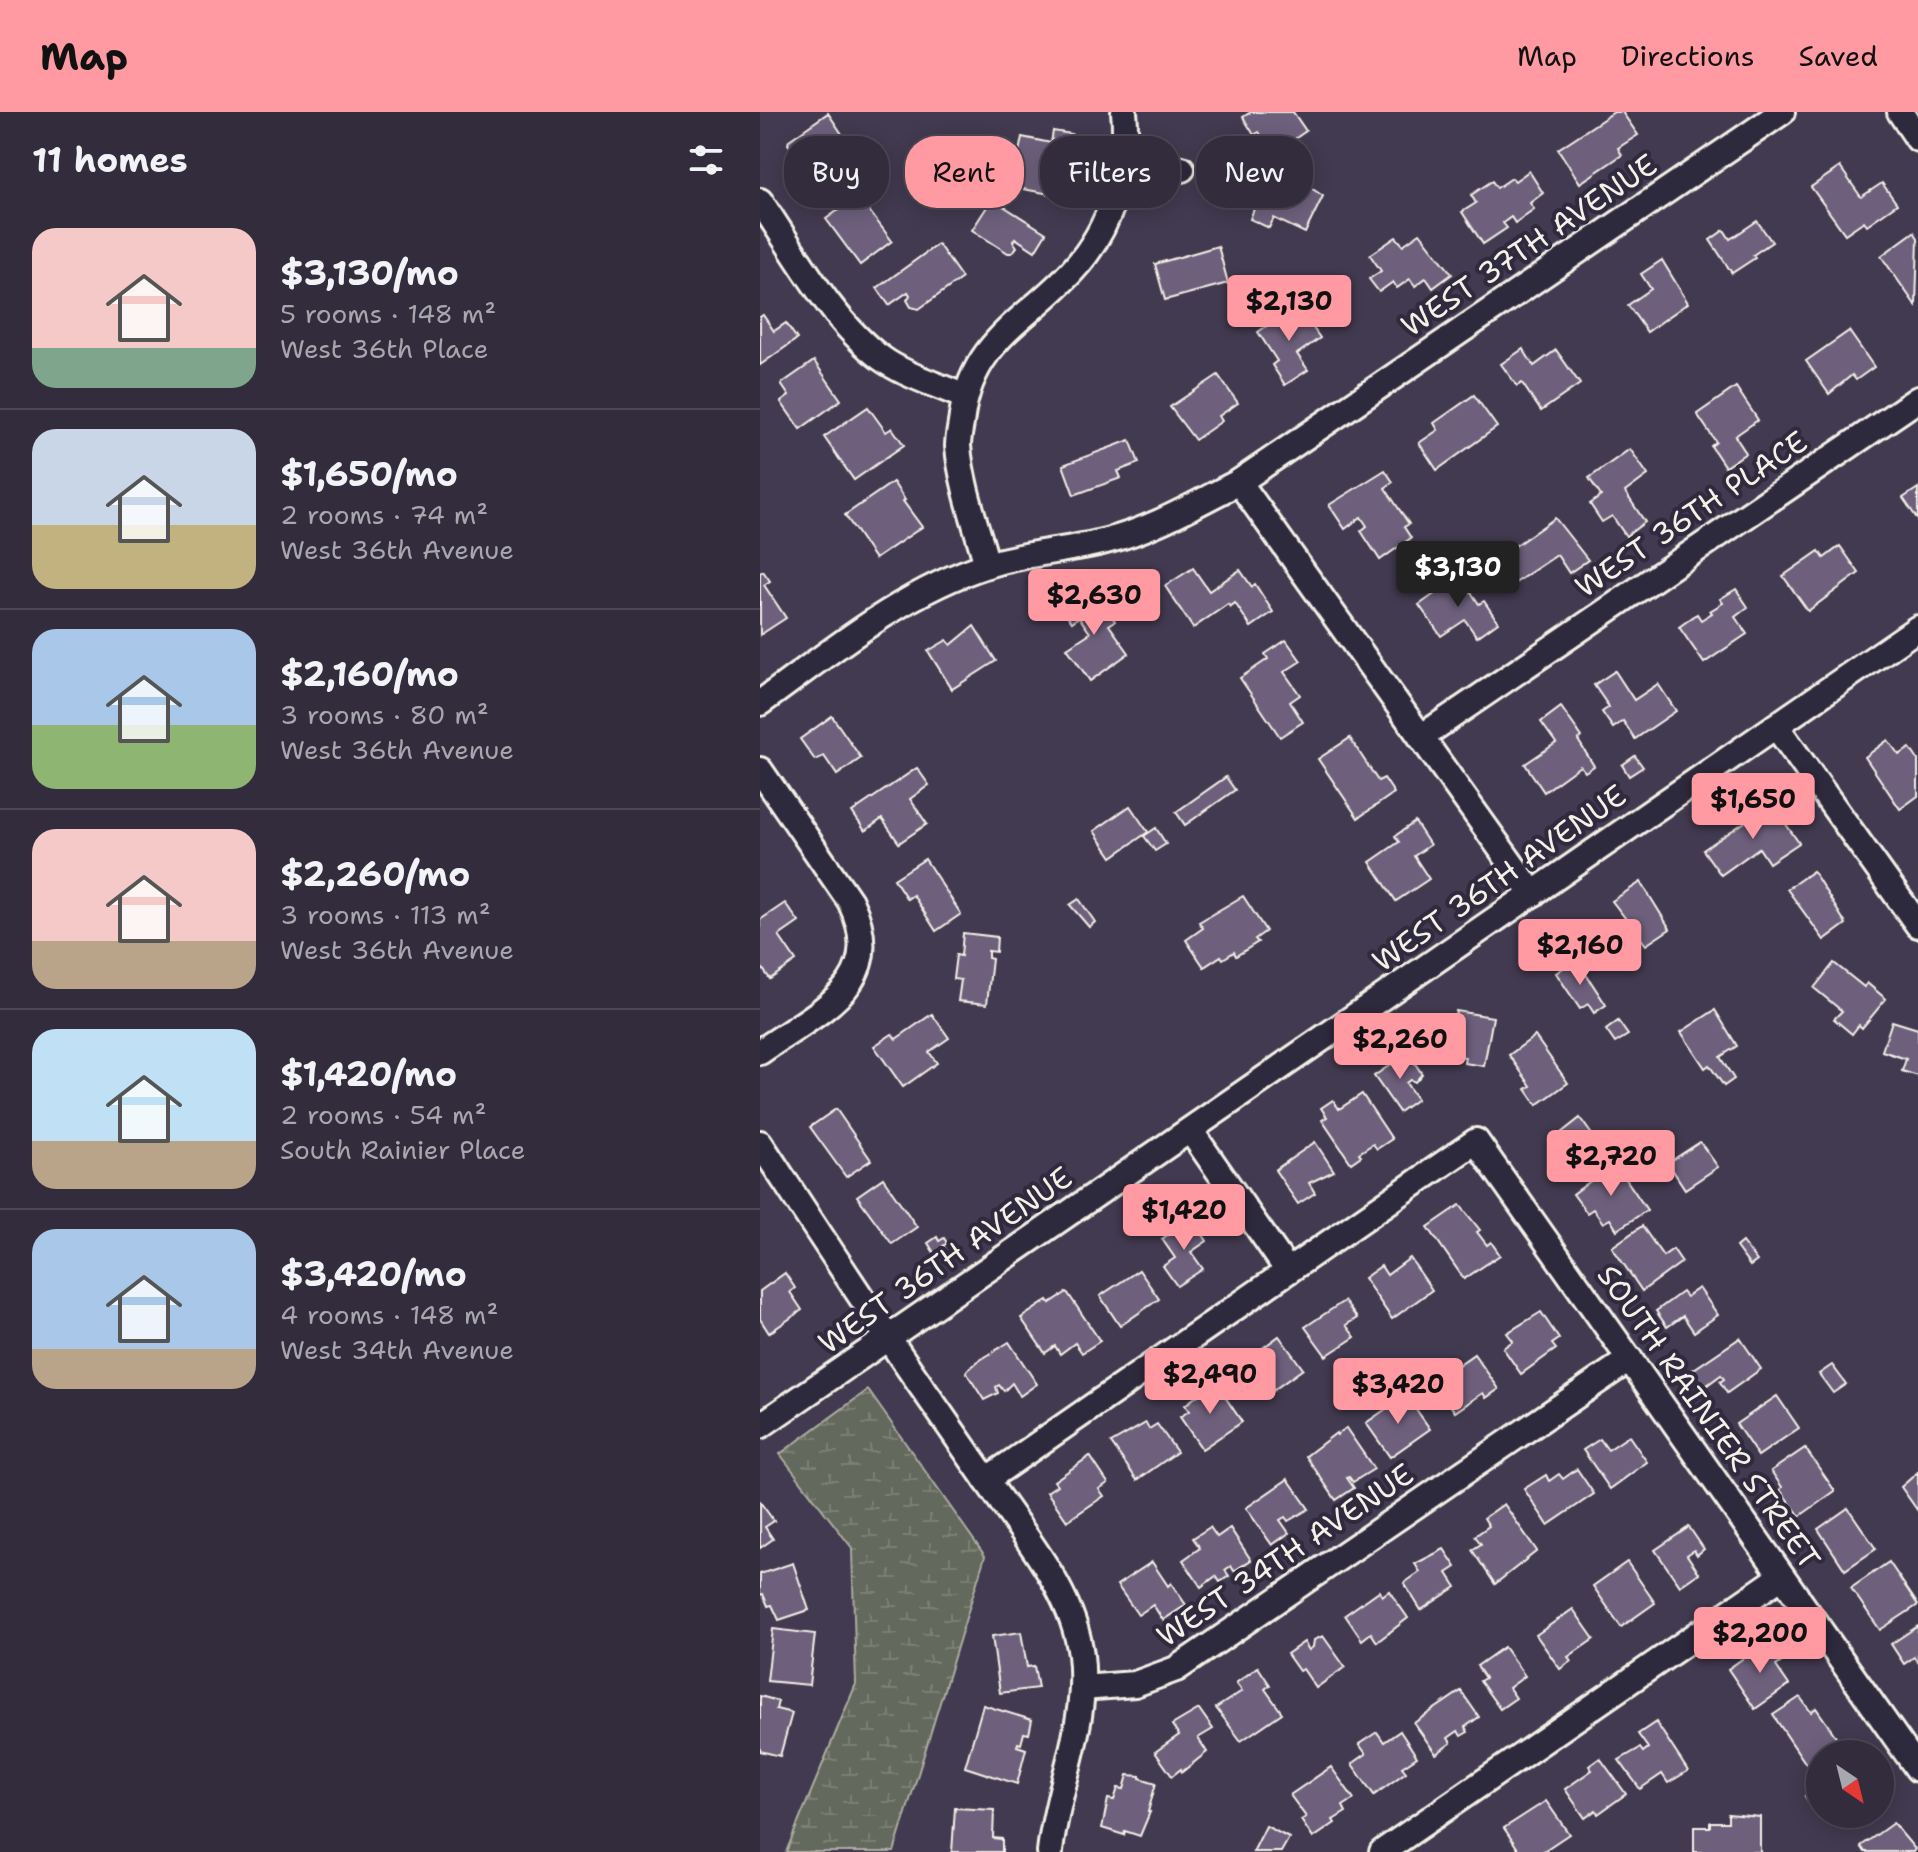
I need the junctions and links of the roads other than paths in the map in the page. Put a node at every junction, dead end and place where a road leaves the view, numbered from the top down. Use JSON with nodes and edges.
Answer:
{"nodes":[{"id":1,"x":1124,"y":112,"type":"edge"},
{"id":2,"x":1782,"y":112,"type":"edge"},
{"id":3,"x":1900,"y":112,"type":"edge"},
{"id":4,"x":1124,"y":136,"type":"edge"},
{"id":5,"x":1918,"y":139,"type":"edge"},
{"id":6,"x":760,"y":201,"type":"edge"},
{"id":7,"x":1108,"y":208,"type":"edge"},
{"id":8,"x":965,"y":397,"type":"junction"},
{"id":9,"x":1918,"y":399,"type":"edge"},
{"id":10,"x":1239,"y":482,"type":"junction"},
{"id":11,"x":987,"y":565,"type":"junction"},
{"id":12,"x":1918,"y":628,"type":"edge"},
{"id":13,"x":760,"y":703,"type":"edge"},
{"id":14,"x":1776,"y":726,"type":"junction"},
{"id":15,"x":1421,"y":737,"type":"junction"},
{"id":16,"x":760,"y":770,"type":"edge"},
{"id":17,"x":1533,"y":894,"type":"junction"},
{"id":18,"x":1918,"y":925,"type":"edge"},
{"id":19,"x":760,"y":1052,"type":"edge"},
{"id":20,"x":1190,"y":1130,"type":"junction"},
{"id":21,"x":760,"y":1143,"type":"edge"},
{"id":22,"x":1288,"y":1271,"type":"junction"},
{"id":23,"x":888,"y":1338,"type":"junction"},
{"id":24,"x":1630,"y":1359,"type":"junction"},
{"id":25,"x":760,"y":1426,"type":"edge"},
{"id":26,"x":986,"y":1480,"type":"junction"},
{"id":27,"x":1782,"y":1576,"type":"junction"},
{"id":28,"x":1082,"y":1688,"type":"junction"},
{"id":29,"x":1918,"y":1769,"type":"edge"},
{"id":30,"x":1050,"y":1852,"type":"edge"},
{"id":31,"x":1382,"y":1852,"type":"edge"}],
"edges":[{"from":1,"to":4,"type":"street"},
{"from":2,"to":10,"type":"street","name":"WEST 37TH AVENUE"},
{"from":3,"to":5,"type":"street"},
{"from":6,"to":8,"type":"street"},
{"from":7,"to":8,"type":"street"},
{"from":8,"to":11,"type":"street"},
{"from":9,"to":15,"type":"street","name":"WEST 36TH PLACE"},
{"from":10,"to":11,"type":"street","name":"WEST 37TH AVENUE"},
{"from":10,"to":15,"type":"street"},
{"from":11,"to":13,"type":"street","name":"WEST 37TH AVENUE"},
{"from":12,"to":14,"type":"street","name":"WEST 36TH AVENUE"},
{"from":14,"to":17,"type":"street","name":"WEST 36TH AVENUE"},
{"from":14,"to":18,"type":"street"},
{"from":15,"to":17,"type":"street"},
{"from":16,"to":19,"type":"street"},
{"from":17,"to":20,"type":"street","name":"WEST 36TH AVENUE"},
{"from":20,"to":22,"type":"street"},
{"from":20,"to":23,"type":"street","name":"WEST 36TH AVENUE"},
{"from":21,"to":23,"type":"street"},
{"from":22,"to":24,"type":"street","name":"SOUTH RAINIER STREET"},
{"from":22,"to":26,"type":"street"},
{"from":23,"to":25,"type":"street","name":"WEST 36TH AVENUE"},
{"from":23,"to":26,"type":"street"},
{"from":24,"to":27,"type":"street","name":"SOUTH RAINIER STREET"},
{"from":24,"to":28,"type":"street","name":"WEST 34TH AVENUE"},
{"from":26,"to":28,"type":"street"},
{"from":27,"to":29,"type":"street","name":"SOUTH RAINIER STREET"},
{"from":27,"to":31,"type":"street"},
{"from":28,"to":30,"type":"street"}]}
